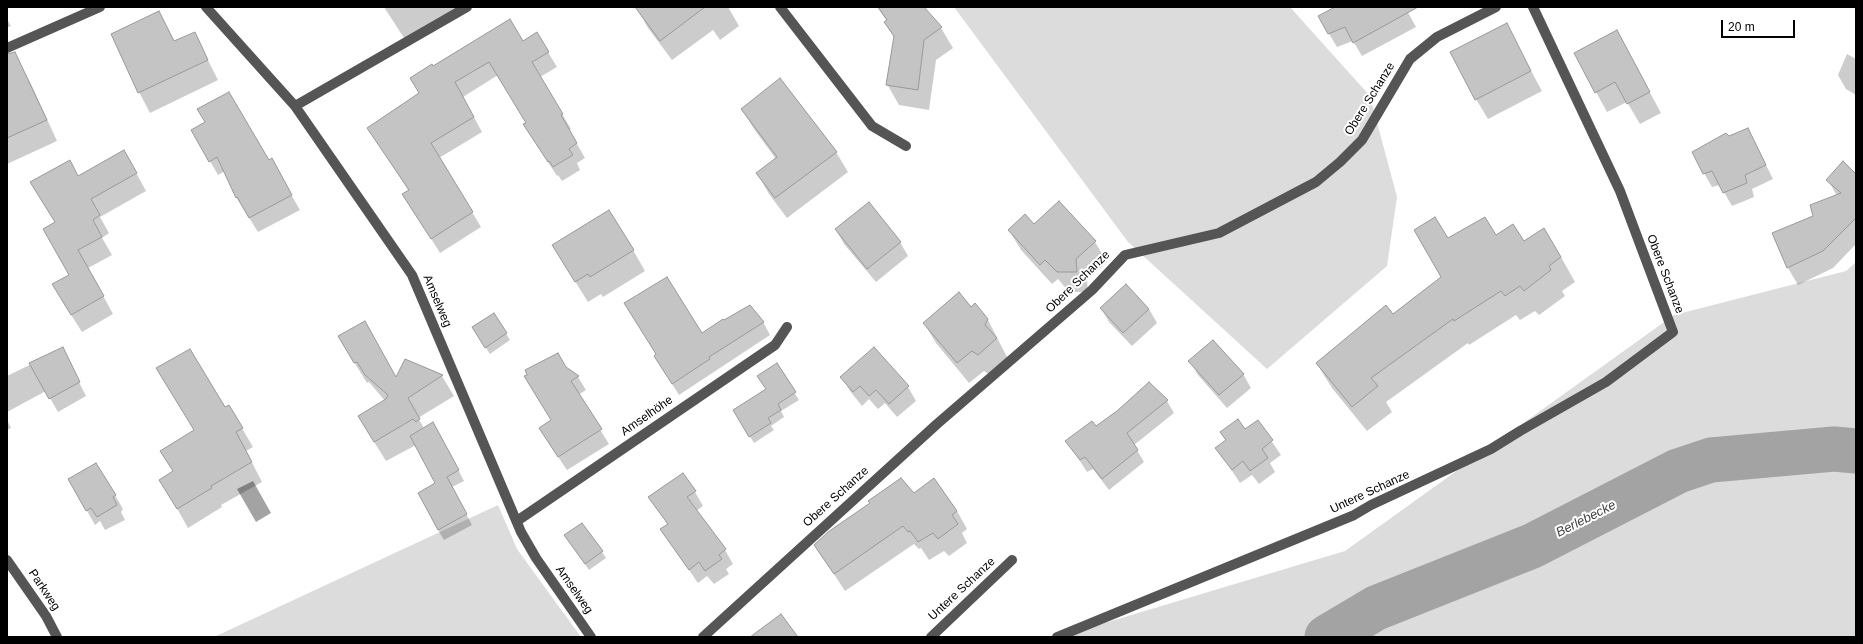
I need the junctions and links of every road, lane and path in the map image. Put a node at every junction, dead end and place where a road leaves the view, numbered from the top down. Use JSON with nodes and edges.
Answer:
{"nodes":[{"id":1,"x":100,"y":7,"type":"edge"},
{"id":2,"x":206,"y":7,"type":"edge"},
{"id":3,"x":467,"y":7,"type":"edge"},
{"id":4,"x":780,"y":7,"type":"edge"},
{"id":5,"x":1496,"y":7,"type":"edge"},
{"id":6,"x":1533,"y":7,"type":"edge"},
{"id":7,"x":7,"y":48,"type":"edge"},
{"id":8,"x":295,"y":106,"type":"junction"},
{"id":9,"x":906,"y":146,"type":"dead end"},
{"id":10,"x":786,"y":327,"type":"dead end"},
{"id":11,"x":1673,"y":332,"type":"joint"},
{"id":12,"x":517,"y":521,"type":"junction"},
{"id":13,"x":7,"y":560,"type":"edge"},
{"id":14,"x":1012,"y":560,"type":"dead end"},
{"id":15,"x":57,"y":637,"type":"edge"},
{"id":16,"x":591,"y":637,"type":"edge"},
{"id":17,"x":703,"y":637,"type":"edge"},
{"id":18,"x":931,"y":637,"type":"edge"},
{"id":19,"x":1057,"y":637,"type":"edge"}],
"edges":[{"from":1,"to":7,"type":"street"},
{"from":2,"to":8,"type":"street","name":"Amselweg"},
{"from":3,"to":8,"type":"street"},
{"from":4,"to":9,"type":"street"},
{"from":5,"to":17,"type":"street","name":"Obere Schanze"},
{"from":6,"to":11,"type":"street","name":"Obere Schanze"},
{"from":8,"to":12,"type":"street","name":"Amselweg"},
{"from":10,"to":12,"type":"street","name":"Amselhöhe"},
{"from":11,"to":19,"type":"street","name":"Untere Schanze"},
{"from":12,"to":16,"type":"street","name":"Amselweg"},
{"from":13,"to":15,"type":"street","name":"Parkweg"},
{"from":14,"to":18,"type":"street","name":"Untere Schanze"}]}
